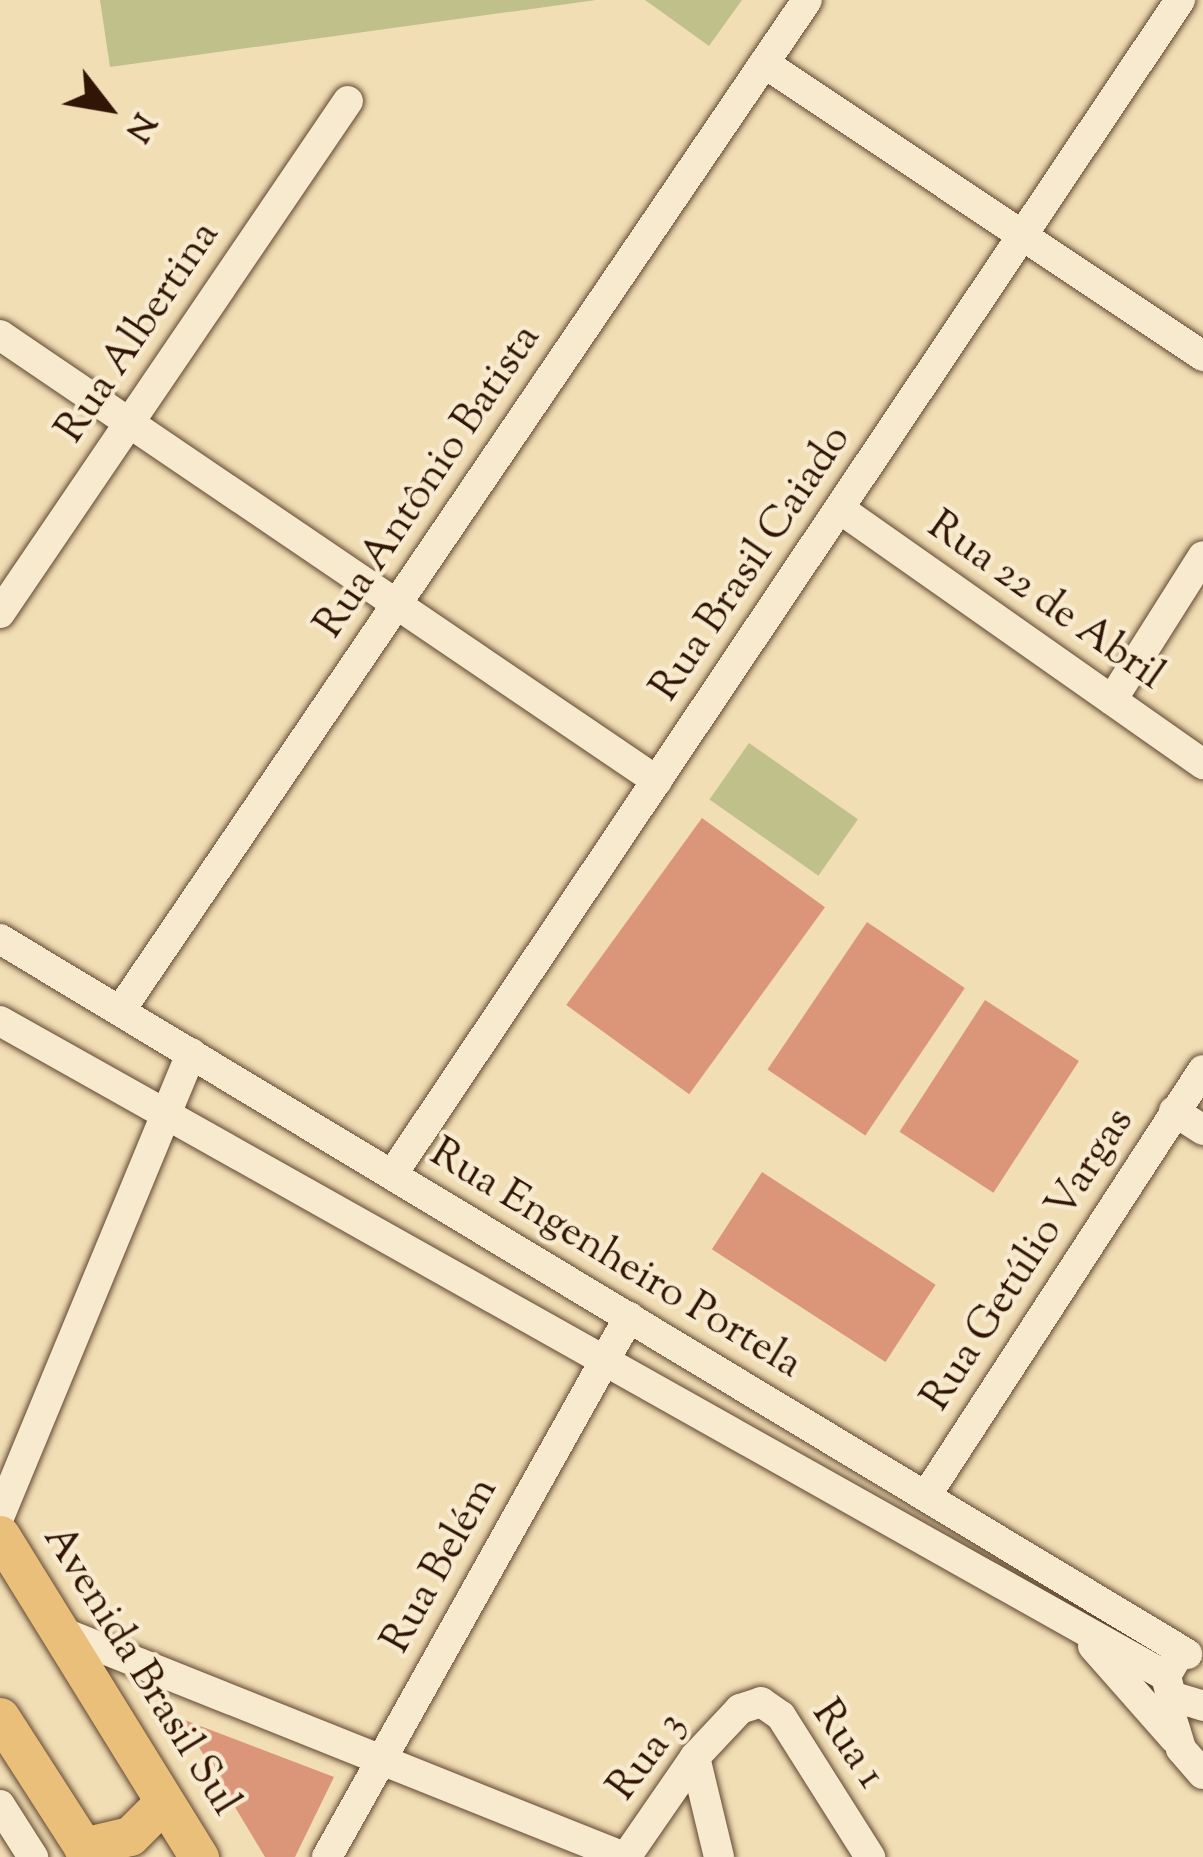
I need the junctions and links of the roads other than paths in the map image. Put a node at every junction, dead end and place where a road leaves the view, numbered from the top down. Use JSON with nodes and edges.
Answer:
{"nodes":[{"id":1,"x":807,"y":0,"type":"edge"},
{"id":2,"x":1180,"y":0,"type":"edge"},
{"id":3,"x":764,"y":63,"type":"junction"},
{"id":4,"x":348,"y":100,"type":"dead end"},
{"id":5,"x":1023,"y":236,"type":"junction"},
{"id":6,"x":0,"y":335,"type":"edge"},
{"id":7,"x":1203,"y":356,"type":"edge"},
{"id":8,"x":130,"y":421,"type":"junction"},
{"id":9,"x":840,"y":509,"type":"junction"},
{"id":10,"x":1203,"y":556,"type":"edge"},
{"id":11,"x":397,"y":602,"type":"junction"},
{"id":12,"x":0,"y":613,"type":"edge"},
{"id":13,"x":1112,"y":700,"type":"junction"},
{"id":14,"x":1203,"y":764,"type":"edge"},
{"id":15,"x":657,"y":781,"type":"junction"},
{"id":16,"x":0,"y":939,"type":"edge"},
{"id":17,"x":120,"y":1011,"type":"junction"},
{"id":18,"x":0,"y":1021,"type":"edge"},
{"id":19,"x":191,"y":1053,"type":"junction"},
{"id":20,"x":1203,"y":1070,"type":"edge"},
{"id":21,"x":1174,"y":1112,"type":"junction"},
{"id":22,"x":166,"y":1114,"type":"junction"},
{"id":23,"x":1203,"y":1130,"type":"edge"},
{"id":24,"x":392,"y":1175,"type":"junction"},
{"id":25,"x":628,"y":1317,"type":"junction"},
{"id":26,"x":604,"y":1360,"type":"junction"},
{"id":27,"x":926,"y":1496,"type":"junction"},
{"id":28,"x":0,"y":1515,"type":"edge"},
{"id":29,"x":0,"y":1535,"type":"edge"},
{"id":30,"x":59,"y":1630,"type":"junction"},
{"id":31,"x":1081,"y":1633,"type":"junction"},
{"id":32,"x":1188,"y":1679,"type":"edge"},
{"id":33,"x":740,"y":1709,"type":"joint"},
{"id":34,"x":0,"y":1717,"type":"edge"},
{"id":35,"x":1174,"y":1738,"type":"junction"},
{"id":36,"x":695,"y":1757,"type":"junction"},
{"id":37,"x":382,"y":1759,"type":"junction"},
{"id":38,"x":1203,"y":1774,"type":"edge"},
{"id":39,"x":164,"y":1802,"type":"junction"},
{"id":40,"x":0,"y":1805,"type":"edge"},
{"id":41,"x":194,"y":1849,"type":"edge"},
{"id":42,"x":86,"y":1852,"type":"edge"},
{"id":43,"x":33,"y":1857,"type":"edge"},
{"id":44,"x":139,"y":1857,"type":"edge"},
{"id":45,"x":327,"y":1857,"type":"edge"},
{"id":46,"x":625,"y":1857,"type":"edge"},
{"id":47,"x":719,"y":1857,"type":"edge"},
{"id":48,"x":870,"y":1857,"type":"edge"}],
"edges":[{"from":1,"to":3,"type":"street","name":"Rua Antônio Batista"},
{"from":2,"to":5,"type":"street","name":"Rua Brasil Caiado"},
{"from":3,"to":5,"type":"street"},
{"from":3,"to":11,"type":"street","name":"Rua Antônio Batista"},
{"from":4,"to":8,"type":"street","name":"Rua Albertina"},
{"from":5,"to":7,"type":"street"},
{"from":5,"to":9,"type":"street","name":"Rua Brasil Caiado"},
{"from":6,"to":8,"type":"street"},
{"from":8,"to":11,"type":"street"},
{"from":8,"to":12,"type":"street","name":"Rua Albertina"},
{"from":9,"to":13,"type":"street","name":"Rua 22 de Abril"},
{"from":9,"to":15,"type":"street","name":"Rua Brasil Caiado"},
{"from":10,"to":13,"type":"street"},
{"from":11,"to":15,"type":"street"},
{"from":11,"to":17,"type":"street","name":"Rua Antônio Batista"},
{"from":13,"to":14,"type":"street","name":"Rua 22 de Abril"},
{"from":15,"to":24,"type":"street","name":"Rua Brasil Caiado"},
{"from":16,"to":17,"type":"street","name":"Rua Engenheiro Portela"},
{"from":17,"to":19,"type":"street","name":"Rua Engenheiro Portela"},
{"from":18,"to":22,"type":"street"},
{"from":19,"to":22,"type":"street"},
{"from":19,"to":24,"type":"street","name":"Rua Engenheiro Portela"},
{"from":20,"to":21,"type":"street","name":"Rua Getúlio Vargas"},
{"from":21,"to":23,"type":"street"},
{"from":21,"to":27,"type":"street","name":"Rua Getúlio Vargas"},
{"from":22,"to":26,"type":"street"},
{"from":22,"to":28,"type":"street"},
{"from":24,"to":25,"type":"street","name":"Rua Engenheiro Portela"},
{"from":25,"to":26,"type":"street","name":"Rua Belém"},
{"from":25,"to":27,"type":"street","name":"Rua Engenheiro Portela"},
{"from":26,"to":31,"type":"street"},
{"from":26,"to":37,"type":"street","name":"Rua Belém"},
{"from":27,"to":32,"type":"street","name":"Rua Engenheiro Portela"},
{"from":29,"to":30,"type":"main road","name":"Avenida Brasil Sul"},
{"from":30,"to":37,"type":"street"},
{"from":30,"to":39,"type":"main road","name":"Avenida Brasil Sul"},
{"from":31,"to":32,"type":"street"},
{"from":31,"to":35,"type":"street"},
{"from":32,"to":35,"type":"street"},
{"from":33,"to":36,"type":"street","name":"Rua 3"},
{"from":33,"to":48,"type":"street","name":"Rua 1"},
{"from":34,"to":42,"type":"main road"},
{"from":35,"to":38,"type":"street"},
{"from":36,"to":46,"type":"street","name":"Rua 3"},
{"from":36,"to":47,"type":"street"},
{"from":37,"to":45,"type":"street","name":"Rua Belém"},
{"from":37,"to":46,"type":"street"},
{"from":39,"to":41,"type":"main road","name":"Avenida Brasil Sul"},
{"from":39,"to":42,"type":"main road"},
{"from":40,"to":43,"type":"street"},
{"from":41,"to":44,"type":"main road"}]}
